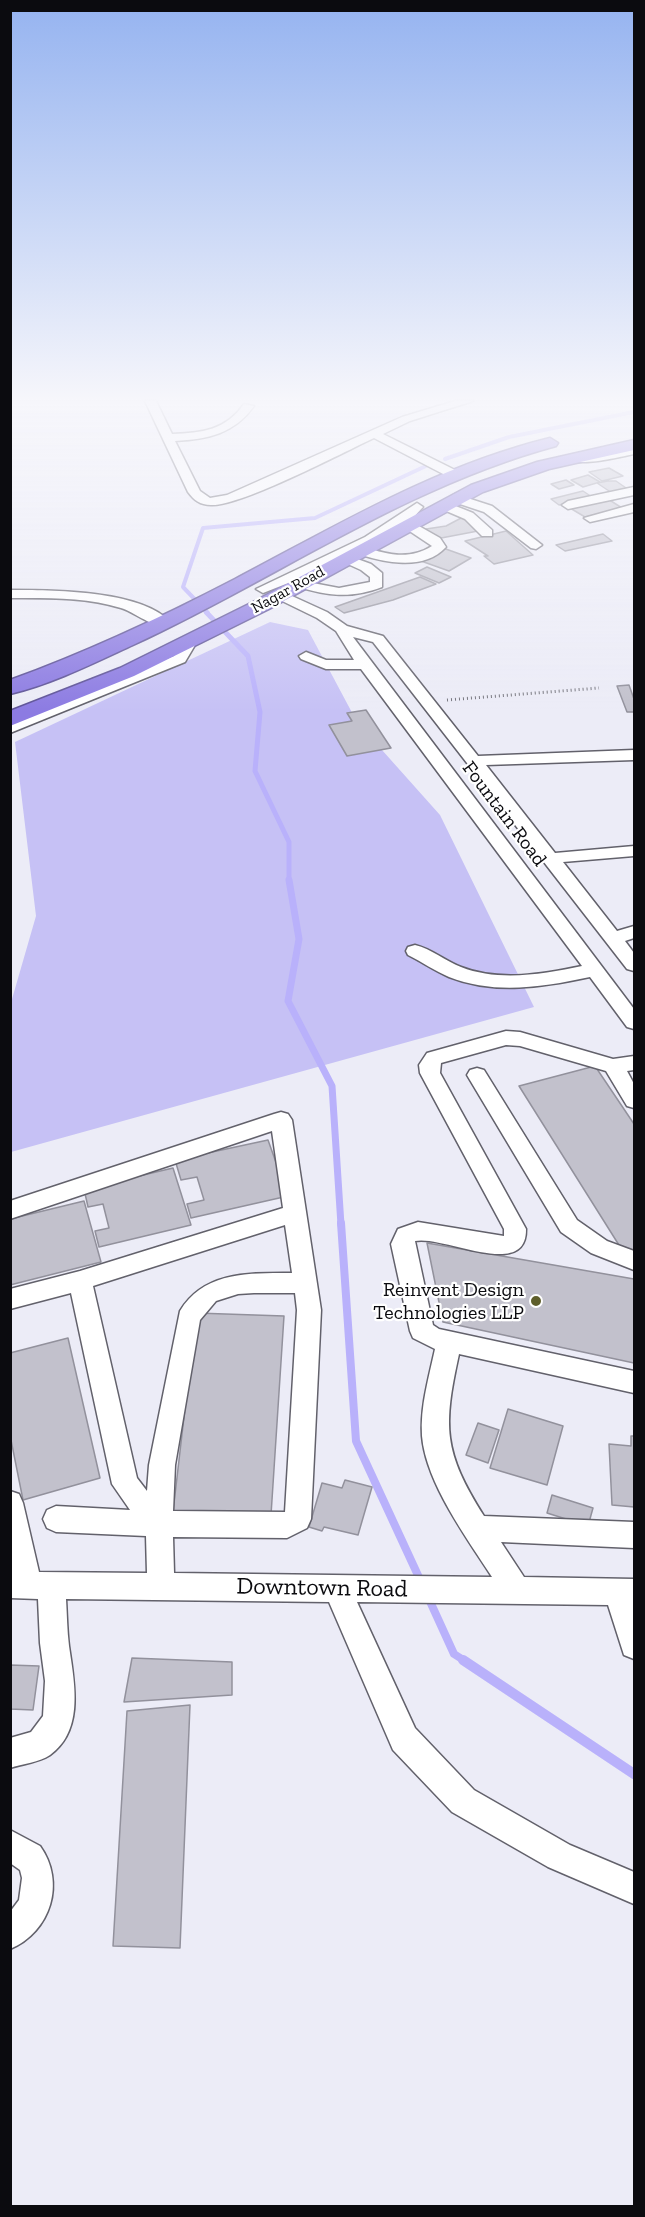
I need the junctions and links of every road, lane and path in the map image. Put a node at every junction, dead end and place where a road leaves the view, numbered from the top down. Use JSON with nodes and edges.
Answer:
{"nodes":[{"id":1,"x":391,"y":504,"type":"edge"},
{"id":2,"x":422,"y":504,"type":"edge"},
{"id":3,"x":443,"y":504,"type":"edge"},
{"id":4,"x":452,"y":504,"type":"edge"},
{"id":5,"x":462,"y":504,"type":"edge"},
{"id":6,"x":633,"y":510,"type":"edge"},
{"id":7,"x":590,"y":518,"type":"dead end"},
{"id":8,"x":407,"y":524,"type":"junction"},
{"id":9,"x":487,"y":533,"type":"dead end"},
{"id":10,"x":536,"y":545,"type":"dead end"},
{"id":11,"x":353,"y":555,"type":"junction"},
{"id":12,"x":275,"y":566,"type":"junction"},
{"id":13,"x":301,"y":583,"type":"junction"},
{"id":14,"x":272,"y":592,"type":"junction"},
{"id":15,"x":10,"y":594,"type":"edge"},
{"id":16,"x":211,"y":616,"type":"junction"},
{"id":17,"x":163,"y":622,"type":"junction"},
{"id":18,"x":342,"y":629,"type":"junction"},
{"id":19,"x":191,"y":640,"type":"junction"},
{"id":20,"x":306,"y":656,"type":"dead end"},
{"id":21,"x":364,"y":664,"type":"junction"},
{"id":22,"x":10,"y":688,"type":"edge"},
{"id":23,"x":599,"y":688,"type":"dead end"},
{"id":24,"x":428,"y":701,"type":"junction"},
{"id":25,"x":10,"y":705,"type":"edge"},
{"id":26,"x":10,"y":719,"type":"edge"},
{"id":27,"x":10,"y":728,"type":"edge"},
{"id":28,"x":634,"y":755,"type":"edge"},
{"id":29,"x":475,"y":761,"type":"junction"},
{"id":30,"x":634,"y":851,"type":"edge"},
{"id":31,"x":558,"y":865,"type":"junction"},
{"id":32,"x":526,"y":879,"type":"junction"},
{"id":33,"x":634,"y":932,"type":"edge"},
{"id":34,"x":614,"y":938,"type":"junction"},
{"id":35,"x":415,"y":951,"type":"dead end"},
{"id":36,"x":634,"y":965,"type":"edge"},
{"id":37,"x":595,"y":970,"type":"junction"},
{"id":38,"x":634,"y":1022,"type":"edge"},
{"id":39,"x":624,"y":1064,"type":"edge"},
{"id":40,"x":477,"y":1075,"type":"dead end"},
{"id":41,"x":634,"y":1101,"type":"edge"},
{"id":42,"x":10,"y":1210,"type":"edge"},
{"id":43,"x":294,"y":1213,"type":"junction"},
{"id":44,"x":634,"y":1261,"type":"edge"},
{"id":45,"x":80,"y":1281,"type":"junction"},
{"id":46,"x":304,"y":1282,"type":"junction"},
{"id":47,"x":10,"y":1299,"type":"edge"},
{"id":48,"x":449,"y":1342,"type":"junction"},
{"id":49,"x":634,"y":1382,"type":"edge"},
{"id":50,"x":10,"y":1503,"type":"edge"},
{"id":51,"x":56,"y":1519,"type":"dead end"},
{"id":52,"x":159,"y":1524,"type":"junction"},
{"id":53,"x":478,"y":1528,"type":"junction"},
{"id":54,"x":634,"y":1535,"type":"edge"},
{"id":55,"x":30,"y":1586,"type":"edge"},
{"id":56,"x":161,"y":1586,"type":"junction"},
{"id":57,"x":337,"y":1589,"type":"junction"},
{"id":58,"x":517,"y":1591,"type":"junction"},
{"id":59,"x":626,"y":1592,"type":"edge"},
{"id":60,"x":634,"y":1644,"type":"edge"},
{"id":61,"x":10,"y":1753,"type":"edge"},
{"id":62,"x":10,"y":1846,"type":"edge"},
{"id":63,"x":634,"y":1888,"type":"edge"},
{"id":64,"x":10,"y":1934,"type":"edge"}],
"edges":[{"from":1,"to":12,"type":"highway","name":"Nagar Road"},
{"from":2,"to":14,"type":"highway"},
{"from":3,"to":8,"type":"highway","name":"Nagar Road"},
{"from":4,"to":9,"type":"street"},
{"from":5,"to":10,"type":"street"},
{"from":6,"to":7,"type":"street"},
{"from":8,"to":11,"type":"highway","name":"Nagar Road"},
{"from":8,"to":11,"type":"street"},
{"from":11,"to":13,"type":"highway","name":"Nagar Road"},
{"from":11,"to":13,"type":"street"},
{"from":12,"to":14,"type":"highway"},
{"from":12,"to":16,"type":"highway","name":"Nagar Road"},
{"from":13,"to":14,"type":"highway","name":"Nagar Road"},
{"from":14,"to":16,"type":"highway","name":"Nagar Road"},
{"from":14,"to":18,"type":"street","name":"Fountain Road"},
{"from":15,"to":17,"type":"street"},
{"from":16,"to":17,"type":"highway","name":"Nagar Road"},
{"from":16,"to":19,"type":"highway","name":"Nagar Road"},
{"from":16,"to":25,"type":"highway"},
{"from":17,"to":22,"type":"highway","name":"Nagar Road"},
{"from":18,"to":21,"type":"street","name":"Fountain Road"},
{"from":18,"to":24,"type":"street","name":"Fountain Road"},
{"from":19,"to":26,"type":"highway","name":"Nagar Road"},
{"from":19,"to":27,"type":"street"},
{"from":20,"to":21,"type":"street"},
{"from":21,"to":32,"type":"street","name":"Fountain Road"},
{"from":23,"to":24,"type":"path"},
{"from":24,"to":29,"type":"street","name":"Fountain Road"},
{"from":28,"to":29,"type":"street"},
{"from":29,"to":31,"type":"street","name":"Fountain Road"},
{"from":30,"to":31,"type":"street"},
{"from":31,"to":32,"type":"street"},
{"from":31,"to":34,"type":"street","name":"Fountain Road"},
{"from":32,"to":37,"type":"street","name":"Fountain Road"},
{"from":33,"to":34,"type":"street"},
{"from":34,"to":36,"type":"street","name":"Fountain Road"},
{"from":35,"to":37,"type":"street"},
{"from":37,"to":38,"type":"street","name":"Fountain Road"},
{"from":39,"to":41,"type":"street"},
{"from":39,"to":48,"type":"street"},
{"from":40,"to":44,"type":"street"},
{"from":42,"to":43,"type":"street"},
{"from":43,"to":45,"type":"street"},
{"from":43,"to":46,"type":"street"},
{"from":45,"to":47,"type":"street"},
{"from":45,"to":52,"type":"street"},
{"from":46,"to":52,"type":"street"},
{"from":46,"to":52,"type":"street"},
{"from":48,"to":49,"type":"street"},
{"from":48,"to":53,"type":"street"},
{"from":50,"to":55,"type":"street"},
{"from":51,"to":52,"type":"street"},
{"from":52,"to":56,"type":"street"},
{"from":53,"to":54,"type":"street"},
{"from":53,"to":58,"type":"street"},
{"from":55,"to":56,"type":"street","name":"Downtown Road"},
{"from":55,"to":61,"type":"street"},
{"from":56,"to":57,"type":"street","name":"Downtown Road"},
{"from":57,"to":58,"type":"street","name":"Downtown Road"},
{"from":57,"to":63,"type":"street"},
{"from":58,"to":59,"type":"street","name":"Downtown Road"},
{"from":59,"to":60,"type":"street"},
{"from":62,"to":64,"type":"street"}]}
